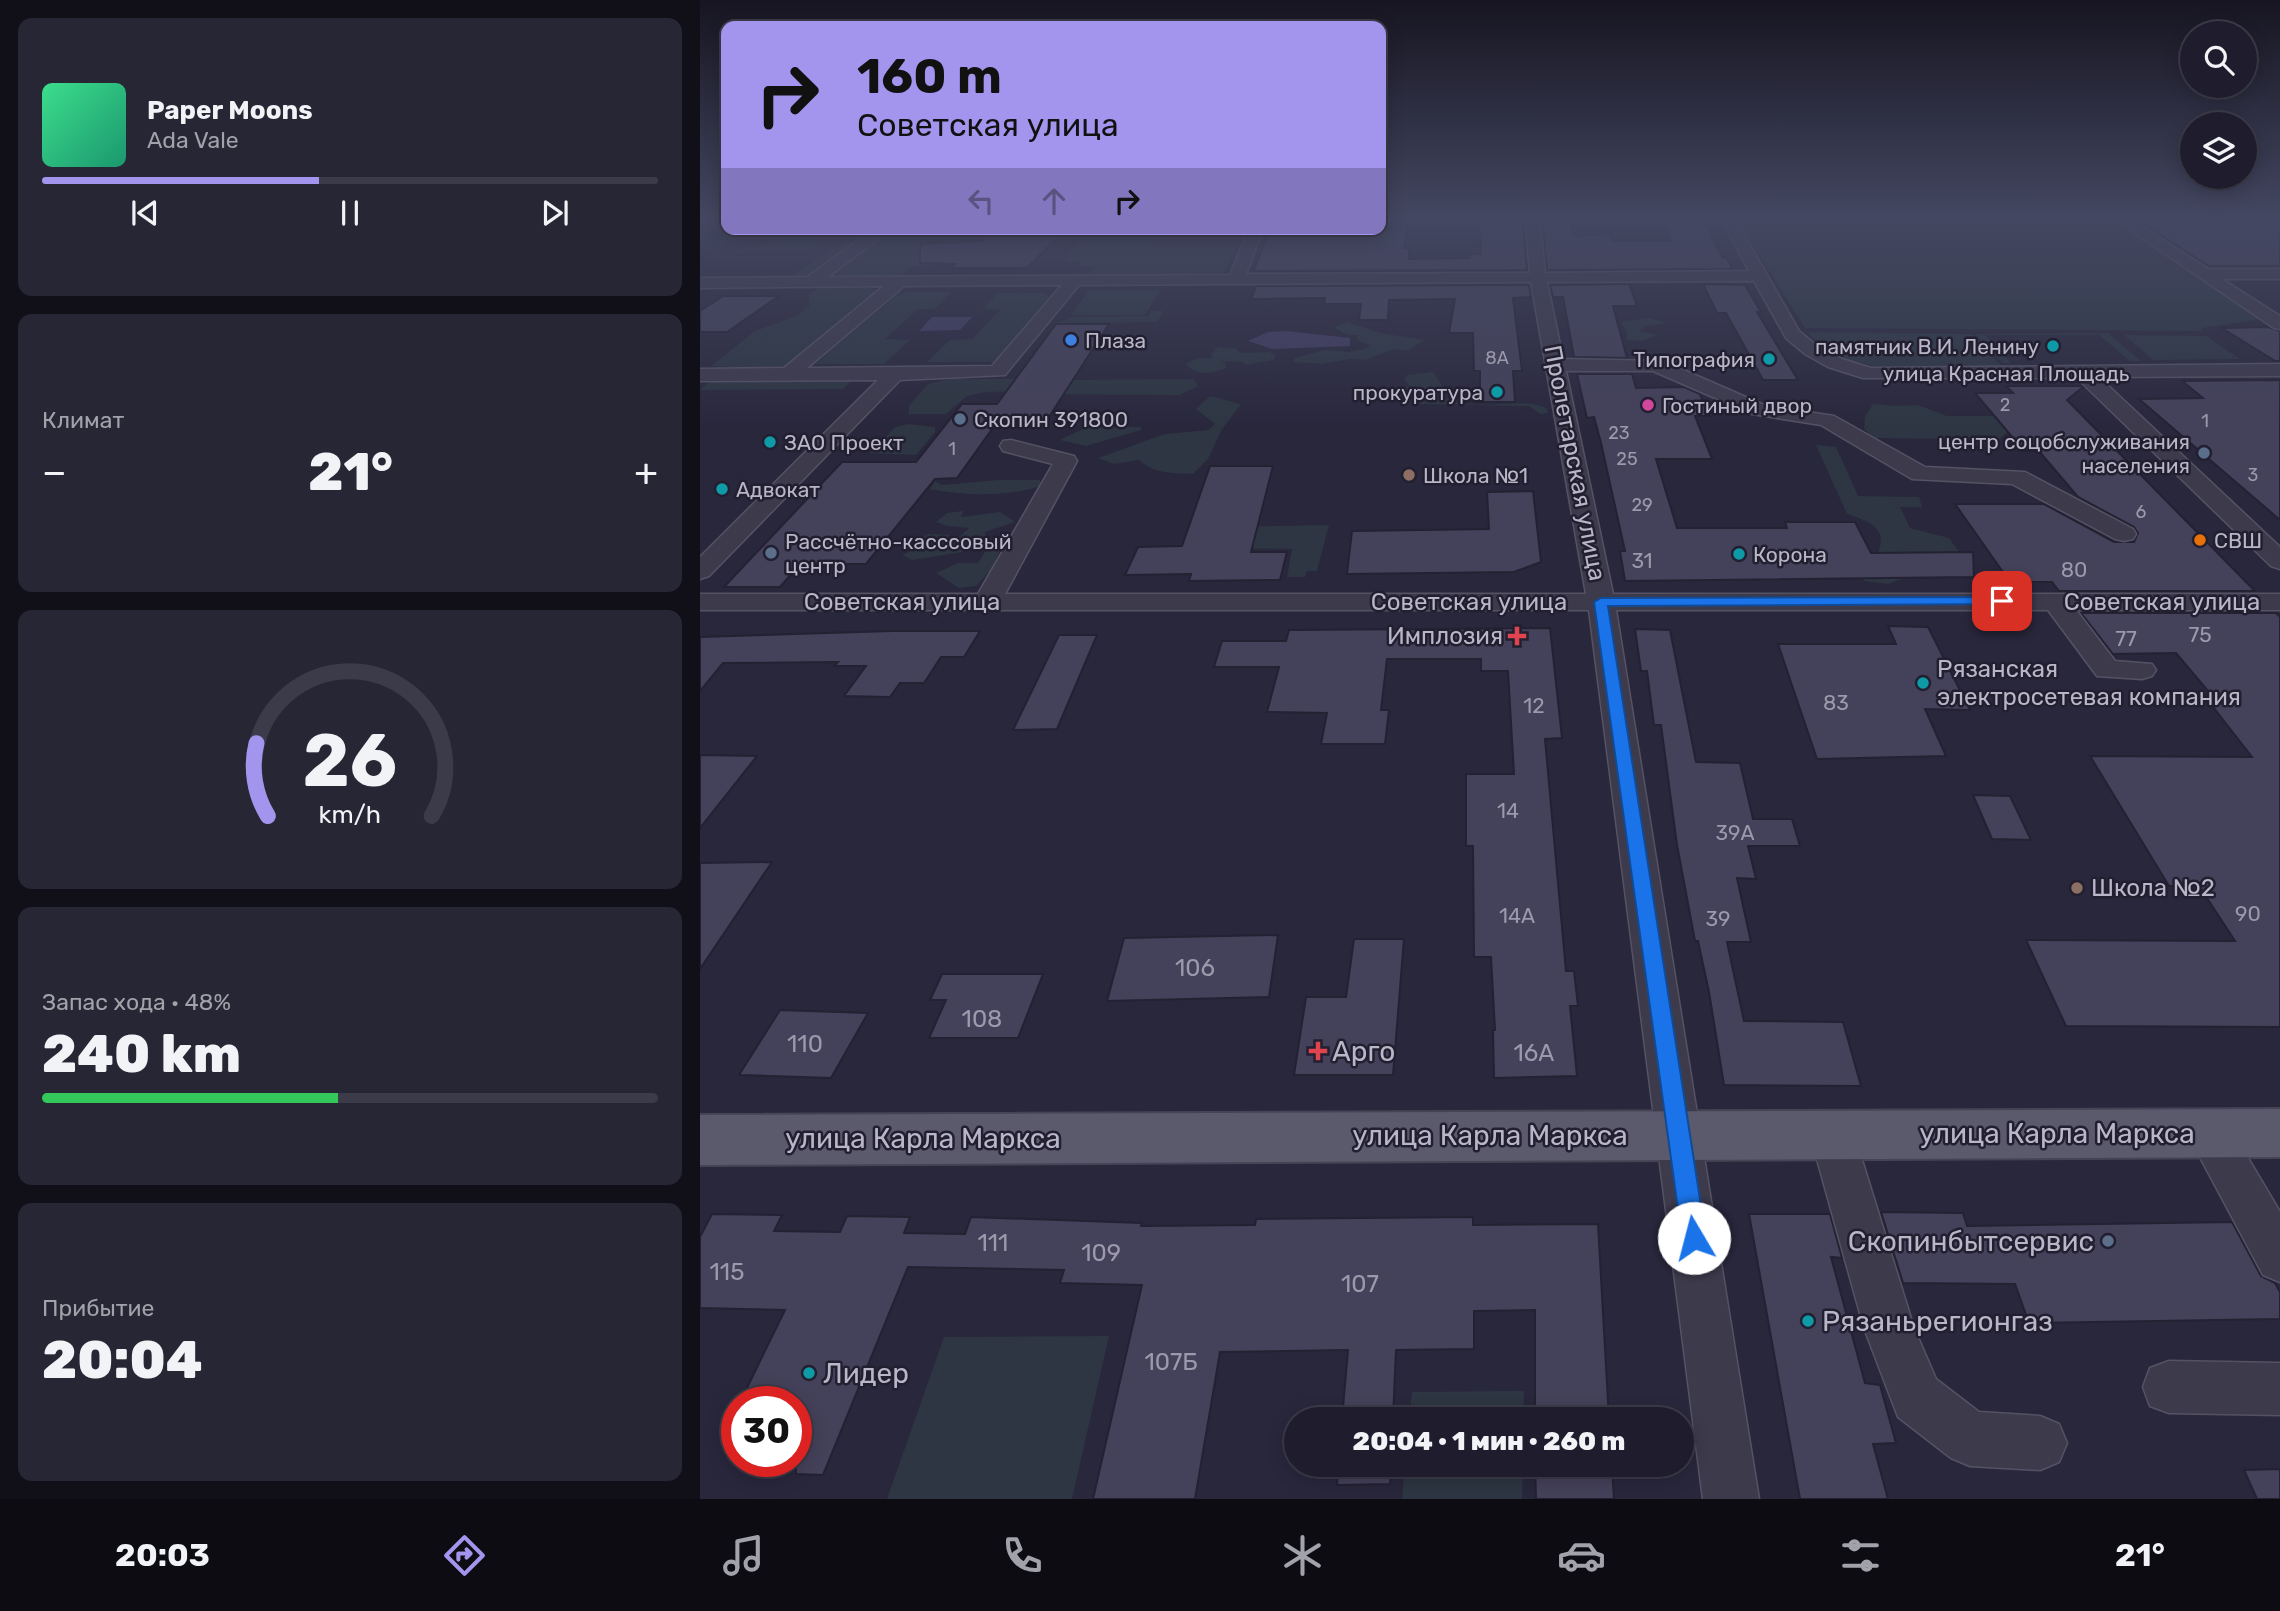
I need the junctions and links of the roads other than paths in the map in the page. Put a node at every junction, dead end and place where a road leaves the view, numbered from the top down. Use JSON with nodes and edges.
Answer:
{"nodes":[{"id":1,"x":892,"y":287,"type":"edge"},
{"id":2,"x":1069,"y":287,"type":"edge"},
{"id":3,"x":1540,"y":287,"type":"edge"},
{"id":4,"x":1765,"y":287,"type":"edge"},
{"id":5,"x":2224,"y":287,"type":"edge"},
{"id":6,"x":2280,"y":324,"type":"edge"},
{"id":7,"x":1557,"y":365,"type":"junction"},
{"id":8,"x":2280,"y":370,"type":"edge"},
{"id":9,"x":2084,"y":373,"type":"junction"},
{"id":10,"x":789,"y":374,"type":"junction"},
{"id":11,"x":895,"y":374,"type":"junction"},
{"id":12,"x":700,"y":375,"type":"edge"},
{"id":13,"x":1011,"y":446,"type":"dead end"},
{"id":14,"x":2123,"y":534,"type":"dead end"},
{"id":15,"x":700,"y":538,"type":"edge"},
{"id":16,"x":733,"y":538,"type":"junction"},
{"id":17,"x":2280,"y":561,"type":"edge"},
{"id":18,"x":700,"y":571,"type":"edge"},
{"id":19,"x":2056,"y":601,"type":"junction"},
{"id":20,"x":700,"y":602,"type":"edge"},
{"id":21,"x":987,"y":602,"type":"junction"},
{"id":22,"x":1601,"y":602,"type":"junction"},
{"id":23,"x":2280,"y":602,"type":"edge"},
{"id":24,"x":2142,"y":670,"type":"dead end"},
{"id":25,"x":2209,"y":1133,"type":"junction"},
{"id":26,"x":2280,"y":1133,"type":"edge"},
{"id":27,"x":1679,"y":1134,"type":"junction"},
{"id":28,"x":1832,"y":1134,"type":"junction"},
{"id":29,"x":700,"y":1140,"type":"edge"},
{"id":30,"x":2280,"y":1258,"type":"edge"},
{"id":31,"x":2169,"y":1387,"type":"dead end"},
{"id":32,"x":2280,"y":1389,"type":"edge"},
{"id":33,"x":2040,"y":1443,"type":"dead end"},
{"id":34,"x":1731,"y":1499,"type":"edge"}],
"edges":[{"from":1,"to":10,"type":"street"},
{"from":2,"to":11,"type":"street"},
{"from":3,"to":7,"type":"street","name":"Пролетарская улица"},
{"from":4,"to":9,"type":"street","name":"улица Красная Площадь"},
{"from":5,"to":6,"type":"street"},
{"from":7,"to":14,"type":"street"},
{"from":7,"to":22,"type":"street","name":"Пролетарская улица"},
{"from":8,"to":9,"type":"street","name":"улица Красная Площадь"},
{"from":9,"to":17,"type":"street"},
{"from":10,"to":11,"type":"street"},
{"from":10,"to":12,"type":"street"},
{"from":11,"to":16,"type":"street"},
{"from":13,"to":21,"type":"street"},
{"from":15,"to":16,"type":"street"},
{"from":16,"to":18,"type":"street"},
{"from":19,"to":22,"type":"street","name":"Советская улица"},
{"from":19,"to":23,"type":"street","name":"Советская улица"},
{"from":19,"to":24,"type":"street"},
{"from":20,"to":21,"type":"street","name":"Советская улица"},
{"from":21,"to":22,"type":"street","name":"Советская улица"},
{"from":22,"to":27,"type":"street","name":"Пролетарская улица"},
{"from":25,"to":26,"type":"main road","name":"улица Карла Маркса"},
{"from":25,"to":28,"type":"main road","name":"улица Карла Маркса"},
{"from":25,"to":30,"type":"street"},
{"from":27,"to":28,"type":"main road","name":"улица Карла Маркса"},
{"from":27,"to":29,"type":"main road","name":"улица Карла Маркса"},
{"from":27,"to":34,"type":"street","name":"Пролетарская улица"},
{"from":28,"to":33,"type":"street"},
{"from":31,"to":32,"type":"street"}]}
